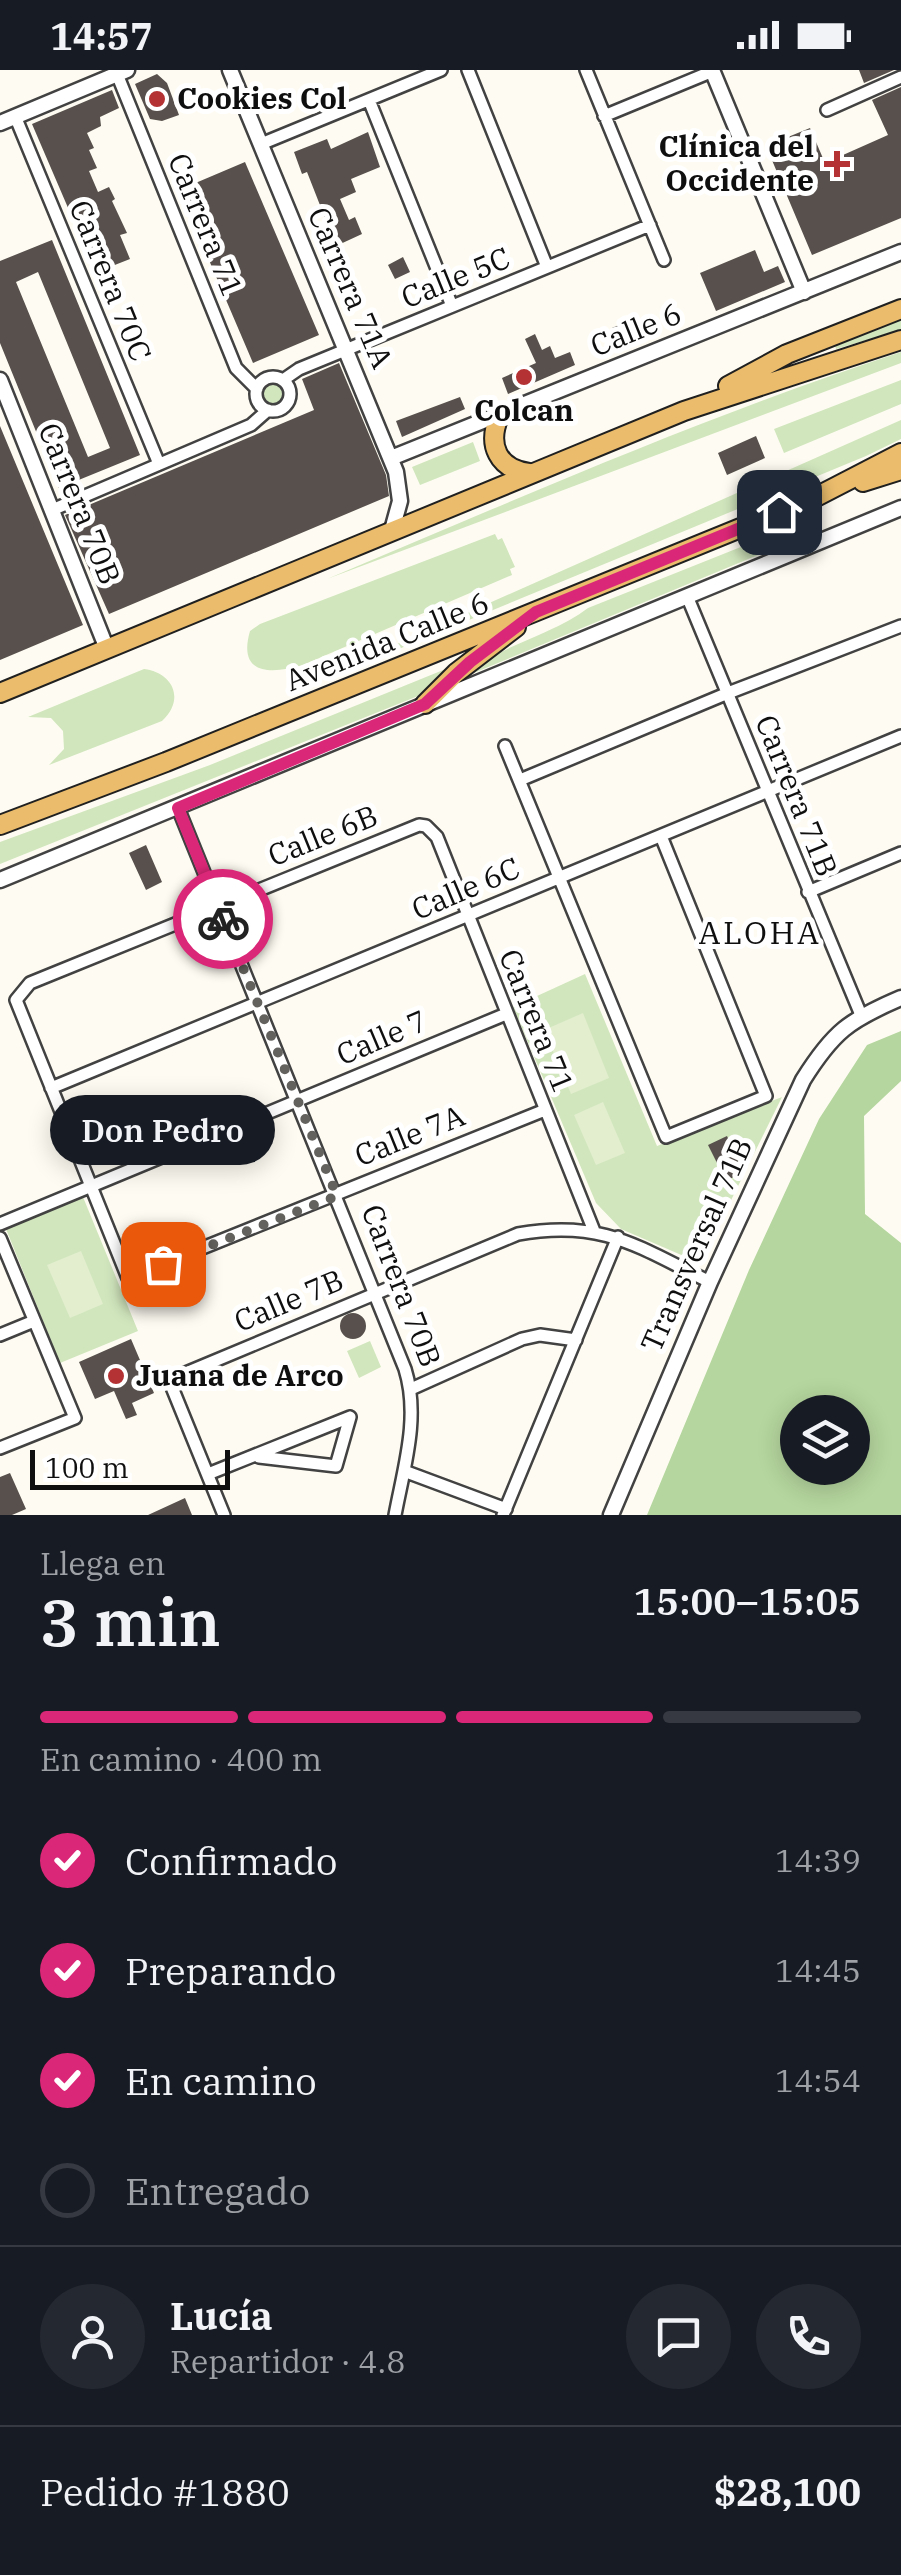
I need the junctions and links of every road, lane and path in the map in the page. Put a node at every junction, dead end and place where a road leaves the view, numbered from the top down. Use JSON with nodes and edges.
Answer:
{"nodes":[{"id":1,"x":230,"y":70,"type":"edge"},
{"id":2,"x":442,"y":70,"type":"edge"},
{"id":3,"x":468,"y":70,"type":"edge"},
{"id":4,"x":586,"y":70,"type":"edge"},
{"id":5,"x":712,"y":71,"type":"edge"},
{"id":6,"x":122,"y":72,"type":"edge"},
{"id":7,"x":901,"y":77,"type":"edge"},
{"id":8,"x":369,"y":100,"type":"junction"},
{"id":9,"x":827,"y":110,"type":"dead end"},
{"id":10,"x":15,"y":116,"type":"junction"},
{"id":11,"x":604,"y":116,"type":"junction"},
{"id":12,"x":0,"y":122,"type":"edge"},
{"id":13,"x":261,"y":144,"type":"junction"},
{"id":14,"x":650,"y":225,"type":"junction"},
{"id":15,"x":901,"y":252,"type":"edge"},
{"id":16,"x":664,"y":260,"type":"dead end"},
{"id":17,"x":547,"y":267,"type":"junction"},
{"id":18,"x":804,"y":292,"type":"junction"},
{"id":19,"x":452,"y":306,"type":"junction"},
{"id":20,"x":901,"y":309,"type":"edge"},
{"id":21,"x":901,"y":340,"type":"edge"},
{"id":22,"x":346,"y":350,"type":"junction"},
{"id":23,"x":0,"y":380,"type":"edge"},
{"id":24,"x":283,"y":380,"type":"junction"},
{"id":25,"x":256,"y":389,"type":"junction"},
{"id":26,"x":268,"y":410,"type":"junction"},
{"id":27,"x":684,"y":410,"type":"junction"},
{"id":28,"x":498,"y":417,"type":"junction"},
{"id":29,"x":901,"y":453,"type":"edge"},
{"id":30,"x":391,"y":458,"type":"junction"},
{"id":31,"x":159,"y":464,"type":"junction"},
{"id":32,"x":901,"y":470,"type":"edge"},
{"id":33,"x":530,"y":473,"type":"junction"},
{"id":34,"x":814,"y":498,"type":"junction"},
{"id":35,"x":901,"y":508,"type":"edge"},
{"id":36,"x":52,"y":510,"type":"junction"},
{"id":37,"x":392,"y":530,"type":"junction"},
{"id":38,"x":687,"y":596,"type":"junction"},
{"id":39,"x":536,"y":612,"type":"junction"},
{"id":40,"x":901,"y":626,"type":"edge"},
{"id":41,"x":107,"y":649,"type":"junction"},
{"id":42,"x":0,"y":693,"type":"edge"},
{"id":43,"x":728,"y":693,"type":"junction"},
{"id":44,"x":425,"y":704,"type":"junction"},
{"id":45,"x":901,"y":736,"type":"edge"},
{"id":46,"x":505,"y":746,"type":"dead end"},
{"id":47,"x":520,"y":780,"type":"junction"},
{"id":48,"x":767,"y":792,"type":"junction"},
{"id":49,"x":178,"y":808,"type":"junction"},
{"id":50,"x":0,"y":824,"type":"edge"},
{"id":51,"x":432,"y":830,"type":"joint"},
{"id":52,"x":661,"y":836,"type":"junction"},
{"id":53,"x":901,"y":853,"type":"edge"},
{"id":54,"x":560,"y":878,"type":"junction"},
{"id":55,"x":0,"y":880,"type":"edge"},
{"id":56,"x":808,"y":892,"type":"junction"},
{"id":57,"x":217,"y":905,"type":"junction"},
{"id":58,"x":467,"y":916,"type":"junction"},
{"id":59,"x":901,"y":998,"type":"edge"},
{"id":60,"x":258,"y":1002,"type":"junction"},
{"id":61,"x":506,"y":1014,"type":"junction"},
{"id":62,"x":860,"y":1015,"type":"junction"},
{"id":63,"x":50,"y":1088,"type":"junction"},
{"id":64,"x":298,"y":1101,"type":"junction"},
{"id":65,"x":545,"y":1110,"type":"junction"},
{"id":66,"x":91,"y":1187,"type":"junction"},
{"id":67,"x":337,"y":1196,"type":"junction"},
{"id":68,"x":0,"y":1224,"type":"edge"},
{"id":69,"x":594,"y":1231,"type":"junction"},
{"id":70,"x":618,"y":1236,"type":"junction"},
{"id":71,"x":0,"y":1238,"type":"edge"},
{"id":72,"x":710,"y":1282,"type":"junction"},
{"id":73,"x":375,"y":1291,"type":"junction"},
{"id":74,"x":34,"y":1321,"type":"junction"},
{"id":75,"x":0,"y":1335,"type":"edge"},
{"id":76,"x":576,"y":1340,"type":"junction"},
{"id":77,"x":411,"y":1389,"type":"junction"},
{"id":78,"x":0,"y":1448,"type":"edge"},
{"id":79,"x":255,"y":1456,"type":"junction"},
{"id":80,"x":404,"y":1471,"type":"junction"},
{"id":81,"x":208,"y":1474,"type":"junction"},
{"id":82,"x":505,"y":1512,"type":"edge"},
{"id":83,"x":224,"y":1515,"type":"edge"},
{"id":84,"x":396,"y":1515,"type":"edge"},
{"id":85,"x":611,"y":1515,"type":"edge"}],
"edges":[{"from":1,"to":13,"type":"street","name":"Carrera 71A"},
{"from":2,"to":8,"type":"street"},
{"from":3,"to":17,"type":"street"},
{"from":4,"to":11,"type":"street"},
{"from":5,"to":11,"type":"street"},
{"from":5,"to":18,"type":"street"},
{"from":6,"to":10,"type":"street"},
{"from":6,"to":25,"type":"street","name":"Carrera 71"},
{"from":7,"to":9,"type":"street"},
{"from":8,"to":13,"type":"street"},
{"from":8,"to":19,"type":"street"},
{"from":10,"to":12,"type":"street"},
{"from":10,"to":31,"type":"street","name":"Carrera 70C"},
{"from":11,"to":14,"type":"street"},
{"from":13,"to":22,"type":"street","name":"Carrera 71A"},
{"from":14,"to":16,"type":"street"},
{"from":14,"to":17,"type":"street","name":"Calle 5C"},
{"from":15,"to":18,"type":"street","name":"Calle 6"},
{"from":17,"to":19,"type":"street","name":"Calle 5C"},
{"from":18,"to":28,"type":"street","name":"Calle 6"},
{"from":19,"to":22,"type":"street","name":"Calle 5C"},
{"from":20,"to":27,"type":"highway"},
{"from":21,"to":27,"type":"highway"},
{"from":22,"to":24,"type":"street","name":"Calle 5C"},
{"from":22,"to":30,"type":"street","name":"Carrera 71A"},
{"from":23,"to":36,"type":"street","name":"Carrera 70B"},
{"from":24,"to":25,"type":"street"},
{"from":24,"to":26,"type":"street"},
{"from":25,"to":26,"type":"street"},
{"from":26,"to":31,"type":"street"},
{"from":27,"to":33,"type":"highway"},
{"from":28,"to":30,"type":"street","name":"Calle 6"},
{"from":28,"to":33,"type":"highway"},
{"from":29,"to":34,"type":"highway","name":"Avenida Calle 6"},
{"from":30,"to":37,"type":"street","name":"Carrera 71A"},
{"from":31,"to":36,"type":"street"},
{"from":32,"to":34,"type":"highway"},
{"from":33,"to":37,"type":"highway"},
{"from":34,"to":39,"type":"highway","name":"Avenida Calle 6"},
{"from":35,"to":38,"type":"street"},
{"from":36,"to":41,"type":"street","name":"Carrera 70B"},
{"from":37,"to":41,"type":"highway"},
{"from":38,"to":43,"type":"street","name":"Carrera 71B"},
{"from":38,"to":44,"type":"street"},
{"from":39,"to":44,"type":"highway"},
{"from":39,"to":50,"type":"highway","name":"Avenida Calle 6"},
{"from":40,"to":43,"type":"street"},
{"from":41,"to":42,"type":"highway"},
{"from":43,"to":47,"type":"street"},
{"from":43,"to":48,"type":"street","name":"Carrera 71B"},
{"from":44,"to":49,"type":"street"},
{"from":45,"to":48,"type":"street","name":"Calle 6C"},
{"from":46,"to":47,"type":"street"},
{"from":47,"to":54,"type":"street"},
{"from":48,"to":52,"type":"street","name":"Calle 6C"},
{"from":48,"to":56,"type":"street","name":"Carrera 71B"},
{"from":49,"to":55,"type":"street"},
{"from":49,"to":57,"type":"street","name":"Carrera 70B"},
{"from":51,"to":57,"type":"street","name":"Calle 6B"},
{"from":51,"to":58,"type":"street","name":"Carrera 71"},
{"from":52,"to":54,"type":"street","name":"Calle 6C"},
{"from":52,"to":54,"type":"street"},
{"from":53,"to":56,"type":"street"},
{"from":54,"to":58,"type":"street","name":"Calle 6C"},
{"from":56,"to":62,"type":"street","name":"Carrera 71B"},
{"from":57,"to":60,"type":"street","name":"Carrera 70B"},
{"from":57,"to":63,"type":"street","name":"Calle 6B"},
{"from":58,"to":60,"type":"street","name":"Calle 6C"},
{"from":58,"to":61,"type":"street","name":"Carrera 71"},
{"from":59,"to":62,"type":"street"},
{"from":60,"to":63,"type":"street","name":"Calle 6C"},
{"from":60,"to":64,"type":"street","name":"Carrera 70B"},
{"from":61,"to":64,"type":"street","name":"Calle 7"},
{"from":61,"to":65,"type":"street","name":"Carrera 71"},
{"from":62,"to":72,"type":"street","name":"Transversal 71B"},
{"from":63,"to":66,"type":"street"},
{"from":64,"to":66,"type":"street","name":"Calle 7"},
{"from":64,"to":67,"type":"street","name":"Carrera 70B"},
{"from":65,"to":67,"type":"street","name":"Calle 7A"},
{"from":65,"to":69,"type":"street","name":"Carrera 71"},
{"from":66,"to":67,"type":"street","name":"Calle 7A"},
{"from":66,"to":68,"type":"street","name":"Calle 7"},
{"from":67,"to":73,"type":"street","name":"Carrera 70B"},
{"from":69,"to":70,"type":"street","name":"Calle 7B"},
{"from":69,"to":73,"type":"street","name":"Calle 7B"},
{"from":70,"to":72,"type":"street","name":"Calle 7B"},
{"from":70,"to":76,"type":"street"},
{"from":71,"to":74,"type":"street"},
{"from":72,"to":85,"type":"street","name":"Transversal 71B"},
{"from":73,"to":77,"type":"street","name":"Carrera 70B"},
{"from":73,"to":81,"type":"street","name":"Calle 7B"},
{"from":74,"to":75,"type":"street"},
{"from":74,"to":78,"type":"street"},
{"from":76,"to":77,"type":"street"},
{"from":76,"to":82,"type":"street"},
{"from":77,"to":80,"type":"street","name":"Carrera 70B"},
{"from":79,"to":79,"type":"street"},
{"from":79,"to":81,"type":"street"},
{"from":80,"to":82,"type":"street"},
{"from":80,"to":84,"type":"street","name":"Carrera 70B"},
{"from":81,"to":83,"type":"street"}]}
